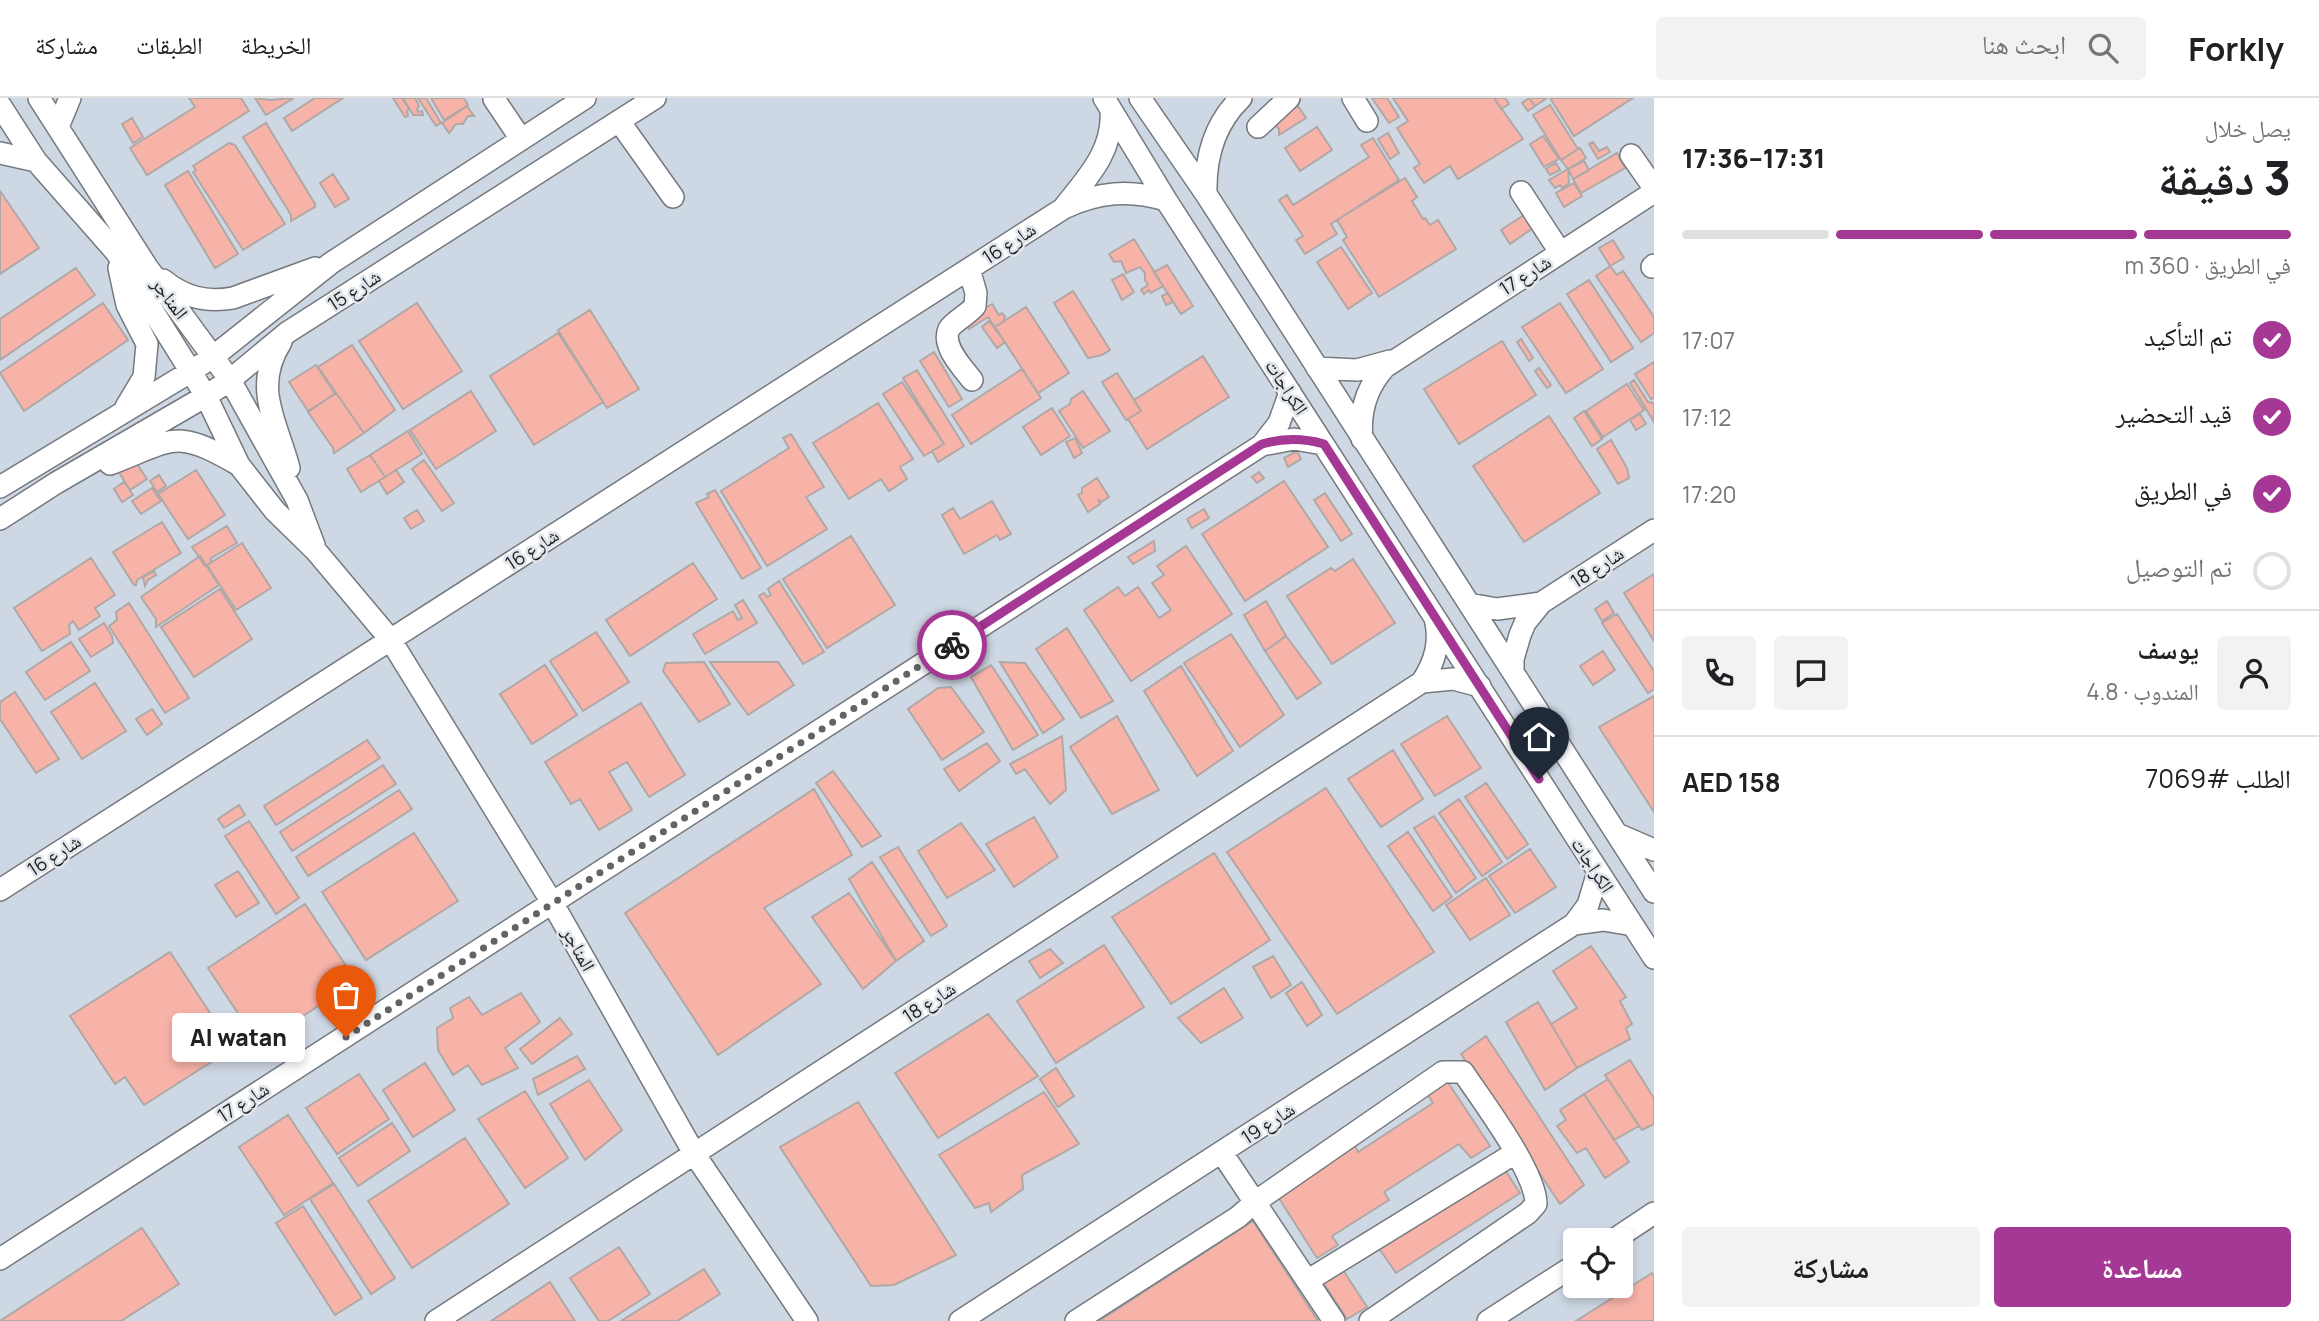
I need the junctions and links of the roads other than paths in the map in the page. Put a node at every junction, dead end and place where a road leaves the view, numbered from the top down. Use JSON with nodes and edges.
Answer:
{"nodes":[{"id":1,"x":39,"y":98,"type":"edge"},
{"id":2,"x":70,"y":98,"type":"edge"},
{"id":3,"x":585,"y":98,"type":"edge"},
{"id":4,"x":655,"y":98,"type":"edge"},
{"id":5,"x":1140,"y":98,"type":"edge"},
{"id":6,"x":1241,"y":98,"type":"edge"},
{"id":7,"x":1289,"y":98,"type":"edge"},
{"id":8,"x":1353,"y":98,"type":"edge"},
{"id":9,"x":494,"y":99,"type":"edge"},
{"id":10,"x":1107,"y":104,"type":"edge"},
{"id":11,"x":0,"y":105,"type":"edge"},
{"id":12,"x":619,"y":121,"type":"junction"},
{"id":13,"x":1367,"y":121,"type":"dead end"},
{"id":14,"x":58,"y":127,"type":"junction"},
{"id":15,"x":1258,"y":127,"type":"dead end"},
{"id":16,"x":521,"y":139,"type":"junction"},
{"id":17,"x":0,"y":153,"type":"edge"},
{"id":18,"x":1631,"y":155,"type":"dead end"},
{"id":19,"x":36,"y":161,"type":"junction"},
{"id":20,"x":1654,"y":190,"type":"edge"},
{"id":21,"x":1521,"y":192,"type":"dead end"},
{"id":22,"x":1206,"y":194,"type":"junction"},
{"id":23,"x":673,"y":197,"type":"dead end"},
{"id":24,"x":1166,"y":200,"type":"junction"},
{"id":25,"x":1064,"y":208,"type":"junction"},
{"id":26,"x":116,"y":252,"type":"junction"},
{"id":27,"x":1560,"y":252,"type":"junction"},
{"id":28,"x":331,"y":262,"type":"junction"},
{"id":29,"x":147,"y":267,"type":"junction"},
{"id":30,"x":969,"y":269,"type":"junction"},
{"id":31,"x":288,"y":332,"type":"junction"},
{"id":32,"x":214,"y":356,"type":"junction"},
{"id":33,"x":1395,"y":358,"type":"junction"},
{"id":34,"x":1317,"y":368,"type":"junction"},
{"id":35,"x":190,"y":372,"type":"junction"},
{"id":36,"x":230,"y":380,"type":"junction"},
{"id":37,"x":972,"y":380,"type":"dead end"},
{"id":38,"x":1290,"y":392,"type":"junction"},
{"id":39,"x":206,"y":396,"type":"junction"},
{"id":40,"x":124,"y":410,"type":"junction"},
{"id":41,"x":1362,"y":439,"type":"junction"},
{"id":42,"x":1262,"y":444,"type":"junction"},
{"id":43,"x":1324,"y":444,"type":"junction"},
{"id":44,"x":239,"y":465,"type":"junction"},
{"id":45,"x":55,"y":483,"type":"junction"},
{"id":46,"x":0,"y":487,"type":"edge"},
{"id":47,"x":297,"y":500,"type":"junction"},
{"id":48,"x":0,"y":519,"type":"edge"},
{"id":49,"x":1654,"y":530,"type":"edge"},
{"id":50,"x":316,"y":551,"type":"junction"},
{"id":51,"x":1541,"y":603,"type":"junction"},
{"id":52,"x":1469,"y":604,"type":"junction"},
{"id":53,"x":1435,"y":616,"type":"junction"},
{"id":54,"x":390,"y":639,"type":"junction"},
{"id":55,"x":1513,"y":672,"type":"junction"},
{"id":56,"x":1422,"y":682,"type":"junction"},
{"id":57,"x":1480,"y":686,"type":"junction"},
{"id":58,"x":1617,"y":834,"type":"junction"},
{"id":59,"x":1654,"y":850,"type":"edge"},
{"id":60,"x":1598,"y":872,"type":"junction"},
{"id":61,"x":0,"y":890,"type":"edge"},
{"id":62,"x":1654,"y":892,"type":"edge"},
{"id":63,"x":553,"y":904,"type":"junction"},
{"id":64,"x":1574,"y":924,"type":"junction"},
{"id":65,"x":1633,"y":925,"type":"junction"},
{"id":66,"x":1654,"y":958,"type":"edge"},
{"id":67,"x":1222,"y":1153,"type":"junction"},
{"id":68,"x":1515,"y":1153,"type":"junction"},
{"id":69,"x":695,"y":1154,"type":"junction"},
{"id":70,"x":1255,"y":1202,"type":"junction"},
{"id":71,"x":1654,"y":1213,"type":"edge"},
{"id":72,"x":1632,"y":1228,"type":"edge"},
{"id":73,"x":0,"y":1259,"type":"edge"},
{"id":74,"x":1563,"y":1273,"type":"edge"},
{"id":75,"x":1307,"y":1281,"type":"junction"},
{"id":76,"x":436,"y":1321,"type":"edge"},
{"id":77,"x":807,"y":1321,"type":"edge"},
{"id":78,"x":960,"y":1321,"type":"edge"},
{"id":79,"x":1076,"y":1321,"type":"edge"},
{"id":80,"x":1334,"y":1321,"type":"edge"},
{"id":81,"x":1370,"y":1321,"type":"edge"},
{"id":82,"x":1488,"y":1321,"type":"edge"}],
"edges":[{"from":1,"to":14,"type":"street","name":"المناجر"},
{"from":2,"to":14,"type":"street"},
{"from":3,"to":16,"type":"street","name":"شارع 15"},
{"from":4,"to":12,"type":"street","name":"شارع 15"},
{"from":5,"to":22,"type":"street","name":"الكراجات"},
{"from":6,"to":22,"type":"street"},
{"from":7,"to":15,"type":"street"},
{"from":8,"to":13,"type":"street"},
{"from":9,"to":16,"type":"street"},
{"from":10,"to":24,"type":"street","name":"الكراجات"},
{"from":10,"to":25,"type":"street","name":"شارع 16"},
{"from":11,"to":19,"type":"street","name":"المناجر"},
{"from":12,"to":23,"type":"street"},
{"from":12,"to":31,"type":"street","name":"شارع 15"},
{"from":14,"to":29,"type":"street","name":"المناجر"},
{"from":16,"to":28,"type":"street","name":"شارع 15"},
{"from":17,"to":19,"type":"street"},
{"from":18,"to":20,"type":"street"},
{"from":19,"to":26,"type":"street","name":"المناجر"},
{"from":20,"to":27,"type":"street","name":"شارع 17"},
{"from":21,"to":27,"type":"street"},
{"from":22,"to":34,"type":"street","name":"الكراجات"},
{"from":24,"to":25,"type":"street","name":"شارع 16"},
{"from":24,"to":38,"type":"street","name":"الكراجات"},
{"from":25,"to":30,"type":"street","name":"شارع 16"},
{"from":26,"to":35,"type":"street","name":"المناجر"},
{"from":26,"to":40,"type":"street","name":"المناجر"},
{"from":27,"to":33,"type":"street","name":"شارع 17"},
{"from":28,"to":29,"type":"street","name":"شارع 15"},
{"from":28,"to":32,"type":"street","name":"شارع 15"},
{"from":29,"to":32,"type":"street","name":"المناجر"},
{"from":30,"to":37,"type":"street"},
{"from":30,"to":54,"type":"street","name":"شارع 16"},
{"from":31,"to":36,"type":"street","name":"شارع 15"},
{"from":31,"to":47,"type":"street","name":"المناجر"},
{"from":32,"to":35,"type":"street","name":"شارع 15"},
{"from":32,"to":36,"type":"street","name":"المناجر"},
{"from":33,"to":34,"type":"street","name":"شارع 17"},
{"from":33,"to":41,"type":"street","name":"شارع 17"},
{"from":34,"to":41,"type":"street","name":"الكراجات"},
{"from":35,"to":39,"type":"street","name":"المناجر"},
{"from":35,"to":40,"type":"street","name":"شارع 15"},
{"from":36,"to":39,"type":"street","name":"شارع 15"},
{"from":36,"to":47,"type":"street","name":"المناجر"},
{"from":38,"to":42,"type":"street","name":"شارع 17"},
{"from":38,"to":43,"type":"street","name":"الكراجات"},
{"from":39,"to":44,"type":"street","name":"المناجر"},
{"from":39,"to":45,"type":"street","name":"شارع 15"},
{"from":40,"to":46,"type":"street","name":"شارع 15"},
{"from":41,"to":52,"type":"street","name":"الكراجات"},
{"from":42,"to":43,"type":"street","name":"شارع 17"},
{"from":42,"to":63,"type":"street","name":"شارع 17"},
{"from":43,"to":53,"type":"street","name":"الكراجات"},
{"from":44,"to":45,"type":"street","name":"شارع 15"},
{"from":44,"to":50,"type":"street","name":"المناجر"},
{"from":45,"to":48,"type":"street","name":"شارع 15"},
{"from":47,"to":50,"type":"street","name":"المناجر"},
{"from":49,"to":51,"type":"street","name":"شارع 18"},
{"from":50,"to":54,"type":"street","name":"المناجر"},
{"from":51,"to":52,"type":"street","name":"شارع 18"},
{"from":51,"to":55,"type":"street","name":"شارع 18"},
{"from":52,"to":55,"type":"street","name":"الكراجات"},
{"from":53,"to":56,"type":"street"},
{"from":53,"to":57,"type":"street","name":"الكراجات"},
{"from":54,"to":61,"type":"street","name":"شارع 16"},
{"from":54,"to":63,"type":"street","name":"المناجر"},
{"from":55,"to":58,"type":"street","name":"الكراجات"},
{"from":56,"to":57,"type":"street","name":"شارع 18"},
{"from":56,"to":69,"type":"street","name":"شارع 18"},
{"from":57,"to":60,"type":"street","name":"الكراجات"},
{"from":58,"to":59,"type":"street"},
{"from":58,"to":62,"type":"street","name":"الكراجات"},
{"from":60,"to":64,"type":"street","name":"شارع 19"},
{"from":60,"to":65,"type":"street","name":"الكراجات"},
{"from":63,"to":69,"type":"street","name":"المناجر"},
{"from":63,"to":73,"type":"street","name":"شارع 17"},
{"from":64,"to":65,"type":"street","name":"شارع 19"},
{"from":64,"to":67,"type":"street","name":"شارع 19"},
{"from":65,"to":66,"type":"street","name":"الكراجات"},
{"from":67,"to":70,"type":"street"},
{"from":67,"to":78,"type":"street","name":"شارع 19"},
{"from":68,"to":70,"type":"street"},
{"from":68,"to":75,"type":"street"},
{"from":68,"to":81,"type":"street"},
{"from":69,"to":76,"type":"street","name":"شارع 18"},
{"from":69,"to":77,"type":"street","name":"المناجر"},
{"from":70,"to":75,"type":"street"},
{"from":70,"to":79,"type":"street"},
{"from":71,"to":72,"type":"street"},
{"from":74,"to":82,"type":"street"},
{"from":75,"to":80,"type":"street"}]}
